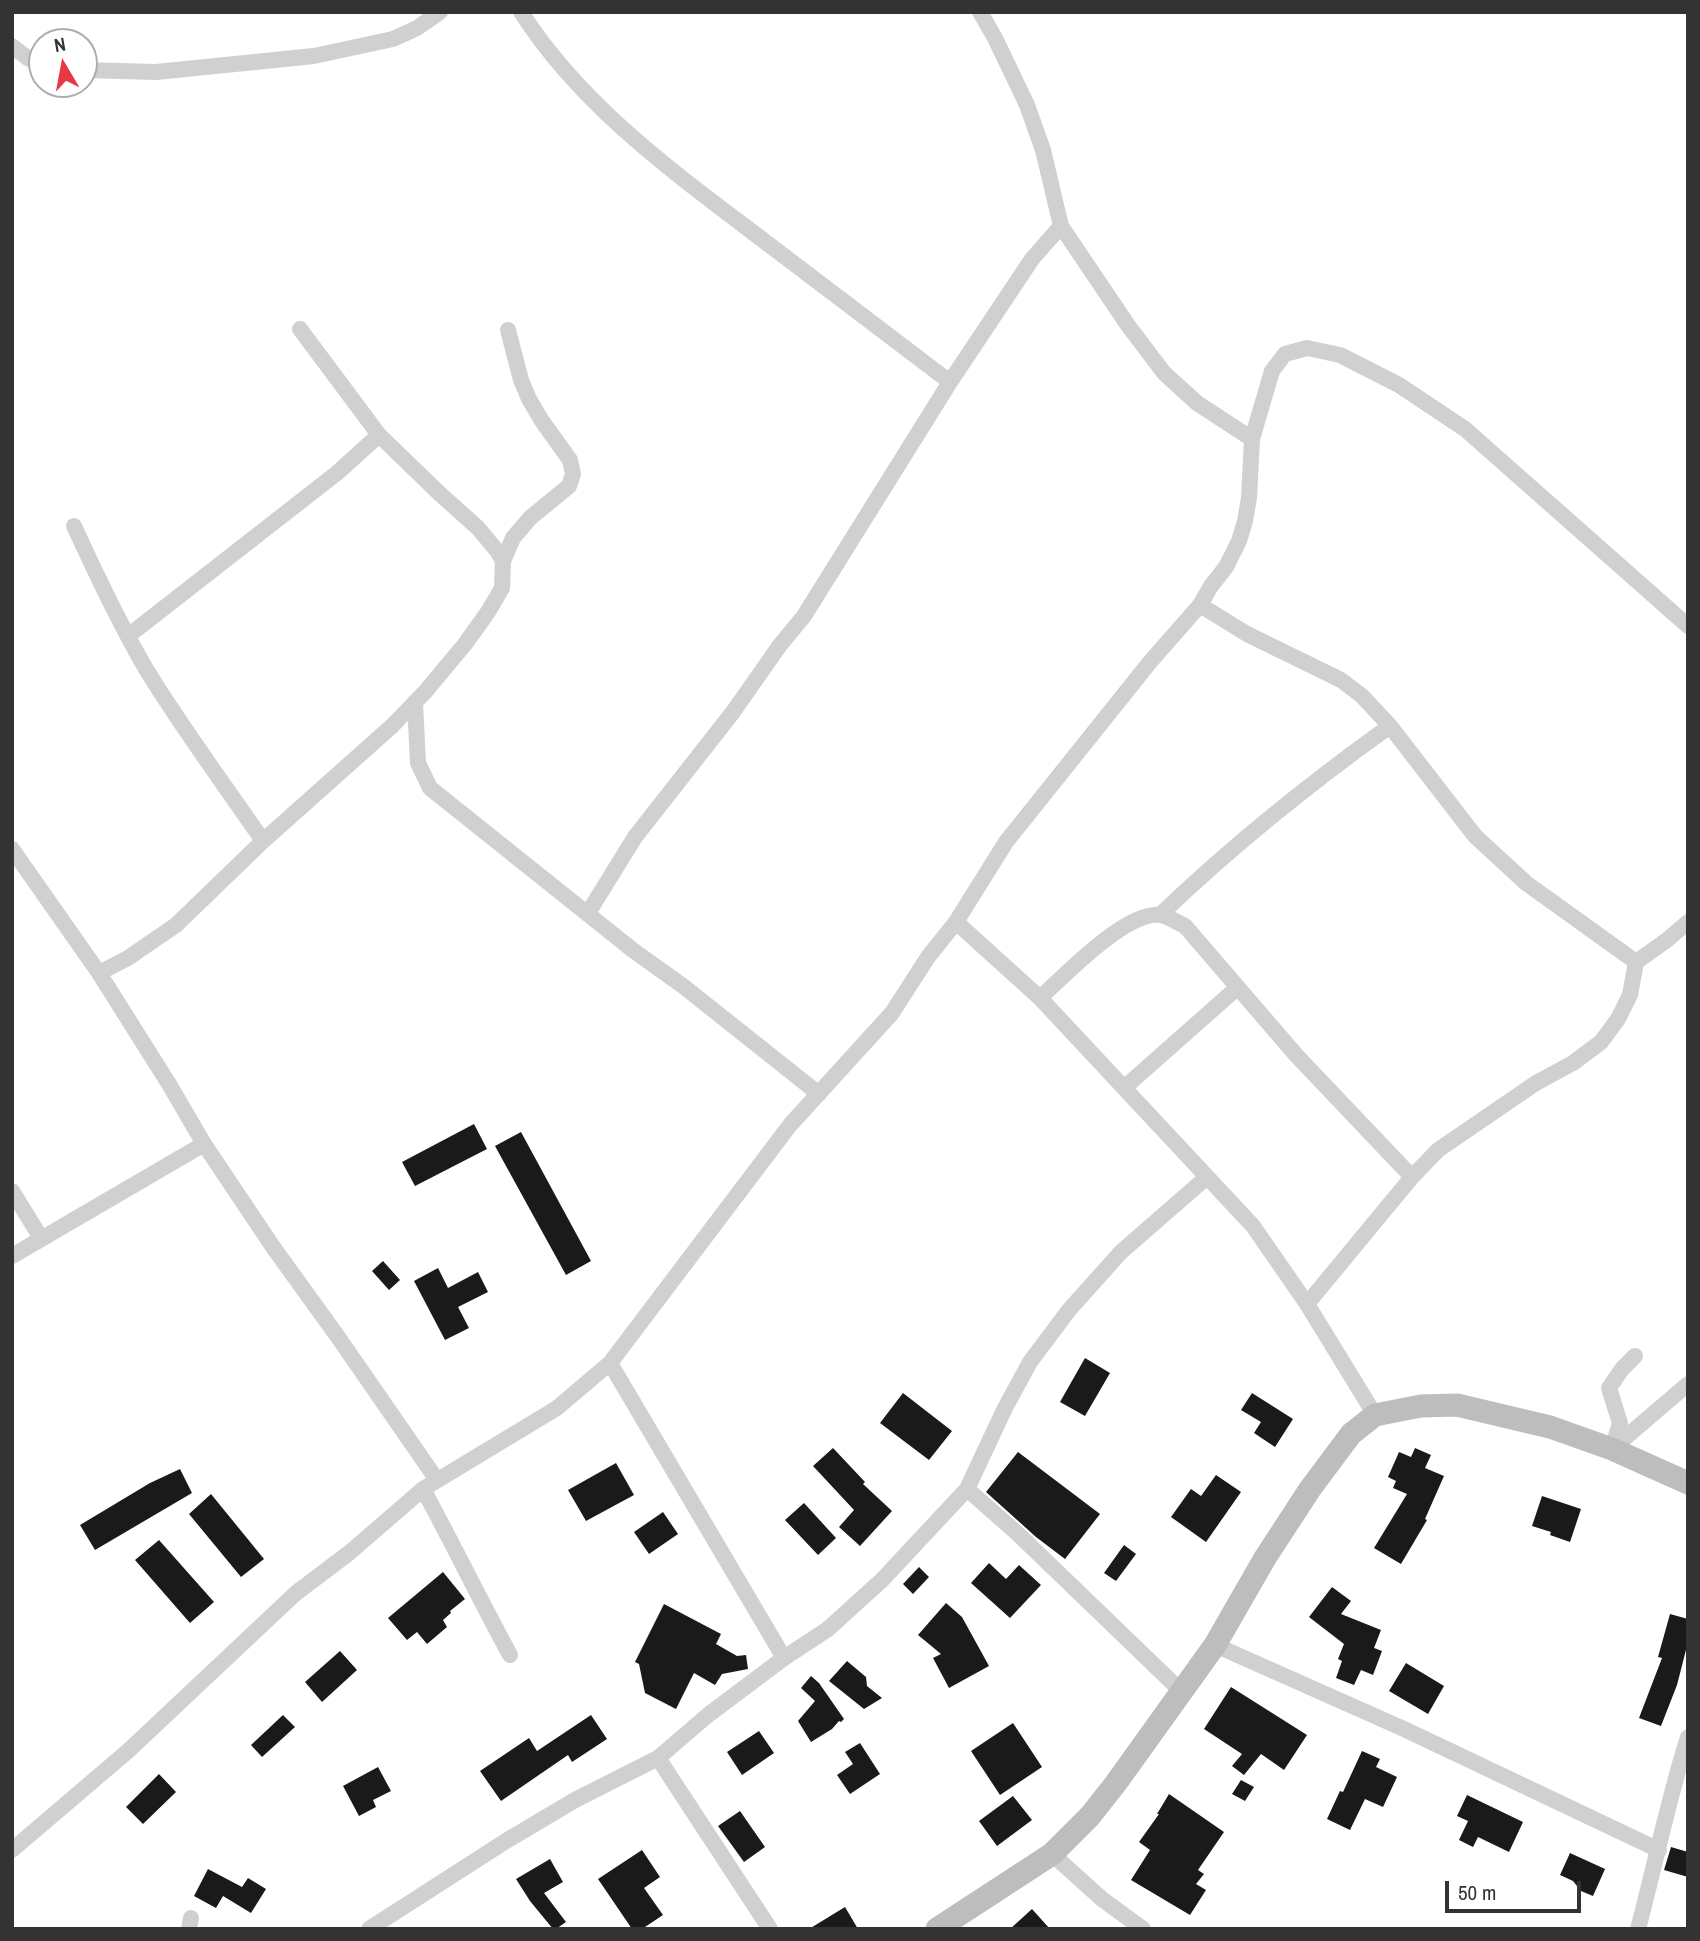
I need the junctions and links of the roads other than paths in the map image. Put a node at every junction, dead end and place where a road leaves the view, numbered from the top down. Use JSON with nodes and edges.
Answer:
{"nodes":[{"id":1,"x":440,"y":12,"type":"edge"},
{"id":2,"x":521,"y":12,"type":"edge"},
{"id":3,"x":980,"y":12,"type":"edge"},
{"id":4,"x":12,"y":46,"type":"edge"},
{"id":5,"x":28,"y":58,"type":"edge"},
{"id":6,"x":98,"y":70,"type":"edge"},
{"id":7,"x":1062,"y":226,"type":"junction"},
{"id":8,"x":300,"y":330,"type":"dead end"},
{"id":9,"x":508,"y":330,"type":"dead end"},
{"id":10,"x":950,"y":382,"type":"junction"},
{"id":11,"x":379,"y":435,"type":"junction"},
{"id":12,"x":1252,"y":439,"type":"junction"},
{"id":13,"x":74,"y":526,"type":"dead end"},
{"id":14,"x":503,"y":561,"type":"junction"},
{"id":15,"x":1200,"y":605,"type":"junction"},
{"id":16,"x":1688,"y":626,"type":"edge"},
{"id":17,"x":128,"y":636,"type":"junction"},
{"id":18,"x":415,"y":702,"type":"junction"},
{"id":19,"x":1390,"y":726,"type":"junction"},
{"id":20,"x":263,"y":841,"type":"junction"},
{"id":21,"x":12,"y":849,"type":"edge"},
{"id":22,"x":587,"y":913,"type":"junction"},
{"id":23,"x":1160,"y":915,"type":"junction"},
{"id":24,"x":956,"y":922,"type":"junction"},
{"id":25,"x":1688,"y":922,"type":"edge"},
{"id":26,"x":1636,"y":962,"type":"junction"},
{"id":27,"x":99,"y":973,"type":"junction"},
{"id":28,"x":1238,"y":988,"type":"junction"},
{"id":29,"x":1040,"y":998,"type":"junction"},
{"id":30,"x":1124,"y":1088,"type":"junction"},
{"id":31,"x":819,"y":1094,"type":"junction"},
{"id":32,"x":204,"y":1144,"type":"junction"},
{"id":33,"x":1207,"y":1177,"type":"junction"},
{"id":34,"x":1412,"y":1177,"type":"junction"},
{"id":35,"x":12,"y":1191,"type":"edge"},
{"id":36,"x":41,"y":1238,"type":"junction"},
{"id":37,"x":12,"y":1256,"type":"edge"},
{"id":38,"x":1307,"y":1304,"type":"junction"},
{"id":39,"x":1635,"y":1356,"type":"dead end"},
{"id":40,"x":610,"y":1363,"type":"junction"},
{"id":41,"x":1688,"y":1384,"type":"edge"},
{"id":42,"x":1375,"y":1415,"type":"junction"},
{"id":43,"x":1612,"y":1449,"type":"junction"},
{"id":44,"x":1688,"y":1483,"type":"edge"},
{"id":45,"x":430,"y":1485,"type":"junction"},
{"id":46,"x":967,"y":1489,"type":"junction"},
{"id":47,"x":1214,"y":1645,"type":"junction"},
{"id":48,"x":510,"y":1655,"type":"dead end"},
{"id":49,"x":784,"y":1658,"type":"junction"},
{"id":50,"x":1181,"y":1691,"type":"junction"},
{"id":51,"x":1688,"y":1737,"type":"edge"},
{"id":52,"x":658,"y":1758,"type":"junction"},
{"id":53,"x":12,"y":1850,"type":"edge"},
{"id":54,"x":1659,"y":1850,"type":"junction"},
{"id":55,"x":1052,"y":1854,"type":"junction"},
{"id":56,"x":369,"y":1929,"type":"edge"},
{"id":57,"x":771,"y":1929,"type":"edge"},
{"id":58,"x":937,"y":1929,"type":"edge"},
{"id":59,"x":1143,"y":1929,"type":"edge"},
{"id":60,"x":1638,"y":1929,"type":"edge"}],
"edges":[{"from":1,"to":6,"type":"street"},
{"from":2,"to":10,"type":"street"},
{"from":3,"to":7,"type":"street"},
{"from":4,"to":5,"type":"street"},
{"from":7,"to":10,"type":"street"},
{"from":7,"to":12,"type":"street"},
{"from":8,"to":11,"type":"street"},
{"from":9,"to":14,"type":"street"},
{"from":10,"to":22,"type":"street"},
{"from":11,"to":14,"type":"street"},
{"from":11,"to":17,"type":"street"},
{"from":12,"to":15,"type":"street"},
{"from":12,"to":16,"type":"street"},
{"from":13,"to":17,"type":"street"},
{"from":14,"to":18,"type":"street"},
{"from":15,"to":19,"type":"street"},
{"from":15,"to":24,"type":"street"},
{"from":17,"to":20,"type":"street"},
{"from":18,"to":20,"type":"street"},
{"from":18,"to":22,"type":"street"},
{"from":19,"to":23,"type":"street"},
{"from":19,"to":26,"type":"street"},
{"from":20,"to":27,"type":"street"},
{"from":21,"to":27,"type":"street"},
{"from":22,"to":31,"type":"street"},
{"from":23,"to":28,"type":"street"},
{"from":23,"to":29,"type":"street"},
{"from":24,"to":29,"type":"street"},
{"from":24,"to":31,"type":"street"},
{"from":25,"to":26,"type":"street"},
{"from":26,"to":34,"type":"street"},
{"from":27,"to":32,"type":"street"},
{"from":28,"to":30,"type":"street"},
{"from":28,"to":34,"type":"street"},
{"from":29,"to":30,"type":"street"},
{"from":30,"to":33,"type":"street"},
{"from":31,"to":40,"type":"street"},
{"from":32,"to":36,"type":"street"},
{"from":32,"to":45,"type":"street"},
{"from":33,"to":38,"type":"street"},
{"from":33,"to":46,"type":"street"},
{"from":34,"to":38,"type":"street"},
{"from":35,"to":36,"type":"street"},
{"from":36,"to":37,"type":"street"},
{"from":38,"to":42,"type":"street"},
{"from":39,"to":43,"type":"street"},
{"from":40,"to":45,"type":"street"},
{"from":40,"to":49,"type":"street"},
{"from":41,"to":43,"type":"street"},
{"from":42,"to":43,"type":"street"},
{"from":42,"to":47,"type":"street"},
{"from":43,"to":44,"type":"street"},
{"from":45,"to":48,"type":"street"},
{"from":45,"to":53,"type":"street"},
{"from":46,"to":49,"type":"street"},
{"from":46,"to":50,"type":"street"},
{"from":47,"to":50,"type":"street"},
{"from":47,"to":54,"type":"street"},
{"from":49,"to":52,"type":"street"},
{"from":50,"to":55,"type":"street"},
{"from":51,"to":54,"type":"street"},
{"from":52,"to":56,"type":"street"},
{"from":52,"to":57,"type":"street"},
{"from":54,"to":60,"type":"street"},
{"from":55,"to":58,"type":"street"},
{"from":55,"to":59,"type":"street"}]}
